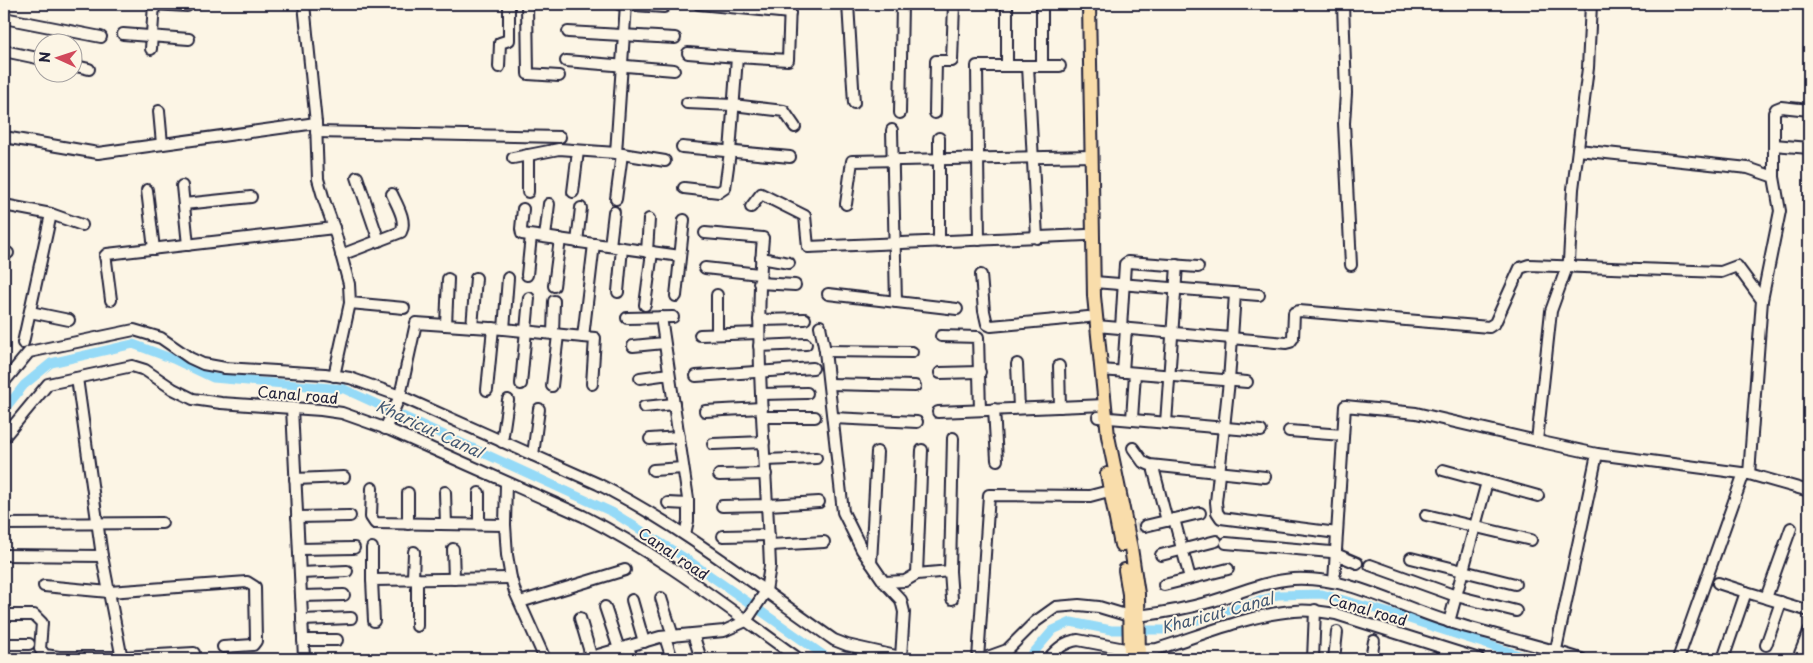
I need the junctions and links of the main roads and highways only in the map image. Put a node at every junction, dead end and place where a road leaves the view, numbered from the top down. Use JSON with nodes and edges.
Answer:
{"nodes":[{"id":1,"x":1081,"y":4,"type":"edge"},
{"id":2,"x":1090,"y":4,"type":"edge"},
{"id":3,"x":1089,"y":156,"type":"junction"},
{"id":4,"x":1093,"y":322,"type":"junction"},
{"id":5,"x":1102,"y":411,"type":"junction"},
{"id":6,"x":1135,"y":616,"type":"junction"},
{"id":7,"x":1134,"y":651,"type":"edge"}],
"edges":[{"from":1,"to":3,"type":"main road"},
{"from":2,"to":3,"type":"main road"},
{"from":3,"to":4,"type":"main road"},
{"from":3,"to":4,"type":"main road"},
{"from":4,"to":5,"type":"main road"},
{"from":4,"to":5,"type":"main road"},
{"from":5,"to":6,"type":"main road"},
{"from":5,"to":6,"type":"main road"},
{"from":6,"to":7,"type":"main road"}]}
